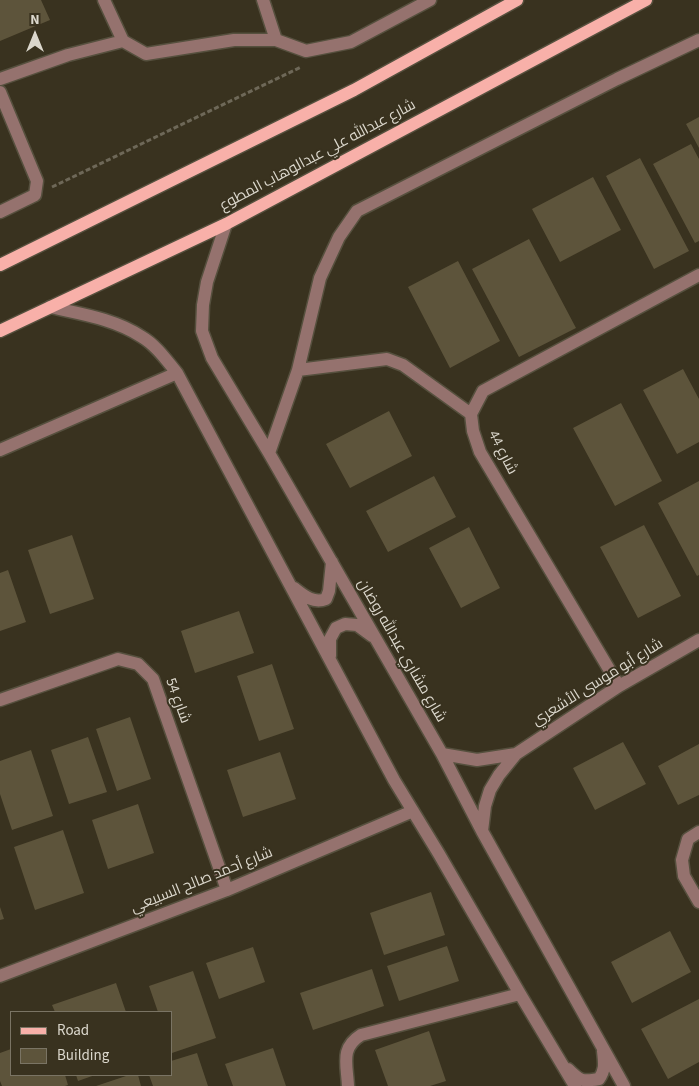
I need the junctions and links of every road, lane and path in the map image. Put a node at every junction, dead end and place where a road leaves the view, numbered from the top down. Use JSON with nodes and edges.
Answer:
{"nodes":[{"id":1,"x":104,"y":0,"type":"edge"},
{"id":2,"x":263,"y":0,"type":"edge"},
{"id":3,"x":430,"y":0,"type":"edge"},
{"id":4,"x":517,"y":0,"type":"edge"},
{"id":5,"x":646,"y":0,"type":"edge"},
{"id":6,"x":276,"y":40,"type":"junction"},
{"id":7,"x":699,"y":40,"type":"edge"},
{"id":8,"x":123,"y":41,"type":"junction"},
{"id":9,"x":307,"y":64,"type":"dead end"},
{"id":10,"x":0,"y":79,"type":"edge"},
{"id":11,"x":0,"y":92,"type":"edge"},
{"id":12,"x":35,"y":195,"type":"junction"},
{"id":13,"x":0,"y":212,"type":"edge"},
{"id":14,"x":226,"y":224,"type":"junction"},
{"id":15,"x":0,"y":265,"type":"edge"},
{"id":16,"x":699,"y":275,"type":"edge"},
{"id":17,"x":50,"y":307,"type":"junction"},
{"id":18,"x":0,"y":331,"type":"edge"},
{"id":19,"x":298,"y":370,"type":"junction"},
{"id":20,"x":177,"y":373,"type":"junction"},
{"id":21,"x":471,"y":414,"type":"junction"},
{"id":22,"x":0,"y":450,"type":"edge"},
{"id":23,"x":269,"y":453,"type":"junction"},
{"id":24,"x":332,"y":562,"type":"junction"},
{"id":25,"x":290,"y":584,"type":"junction"},
{"id":26,"x":374,"y":637,"type":"junction"},
{"id":27,"x":699,"y":640,"type":"edge"},
{"id":28,"x":329,"y":658,"type":"junction"},
{"id":29,"x":619,"y":686,"type":"junction"},
{"id":30,"x":0,"y":700,"type":"edge"},
{"id":31,"x":442,"y":754,"type":"junction"},
{"id":32,"x":516,"y":754,"type":"junction"},
{"id":33,"x":413,"y":811,"type":"junction"},
{"id":34,"x":482,"y":831,"type":"junction"},
{"id":35,"x":699,"y":832,"type":"edge"},
{"id":36,"x":227,"y":890,"type":"junction"},
{"id":37,"x":699,"y":902,"type":"edge"},
{"id":38,"x":0,"y":976,"type":"edge"},
{"id":39,"x":520,"y":994,"type":"junction"},
{"id":40,"x":602,"y":1046,"type":"junction"},
{"id":41,"x":558,"y":1058,"type":"junction"},
{"id":42,"x":348,"y":1086,"type":"edge"},
{"id":43,"x":575,"y":1086,"type":"edge"},
{"id":44,"x":624,"y":1086,"type":"edge"}],
"edges":[{"from":1,"to":8,"type":"street"},
{"from":2,"to":6,"type":"street"},
{"from":3,"to":6,"type":"street"},
{"from":4,"to":15,"type":"main road"},
{"from":5,"to":14,"type":"main road","name":"شارع عبدالله علي عبدالوهاب المطوع"},
{"from":6,"to":8,"type":"street"},
{"from":7,"to":19,"type":"street"},
{"from":8,"to":10,"type":"street"},
{"from":9,"to":12,"type":"path"},
{"from":11,"to":12,"type":"street"},
{"from":12,"to":13,"type":"street"},
{"from":14,"to":17,"type":"main road","name":"شارع عبدالله علي عبدالوهاب المطوع"},
{"from":14,"to":23,"type":"street","name":"شارع مشاري عبدالله روضان"},
{"from":16,"to":21,"type":"street"},
{"from":17,"to":18,"type":"main road","name":"شارع عبدالله علي عبدالوهاب المطوع"},
{"from":17,"to":20,"type":"street"},
{"from":19,"to":21,"type":"street"},
{"from":19,"to":23,"type":"street"},
{"from":20,"to":22,"type":"street"},
{"from":20,"to":25,"type":"street"},
{"from":21,"to":29,"type":"street","name":"شارع 44"},
{"from":23,"to":24,"type":"street","name":"شارع مشاري عبدالله روضان"},
{"from":24,"to":25,"type":"street"},
{"from":24,"to":26,"type":"street","name":"شارع مشاري عبدالله روضان"},
{"from":25,"to":28,"type":"street"},
{"from":26,"to":28,"type":"street"},
{"from":26,"to":31,"type":"street","name":"شارع مشاري عبدالله روضان"},
{"from":27,"to":29,"type":"street","name":"شارع أبو موسى الأشعري"},
{"from":28,"to":33,"type":"street"},
{"from":29,"to":32,"type":"street","name":"شارع أبو موسى الأشعري"},
{"from":30,"to":36,"type":"street","name":"شارع 54"},
{"from":31,"to":32,"type":"street","name":"شارع أبو موسى الأشعري"},
{"from":31,"to":34,"type":"street","name":"شارع مشاري عبدالله روضان"},
{"from":32,"to":34,"type":"street","name":"شارع أبو موسى الأشعري"},
{"from":33,"to":36,"type":"street","name":"شارع أحمد صالح السبيعي"},
{"from":33,"to":39,"type":"street"},
{"from":34,"to":40,"type":"street","name":"شارع مشاري عبدالله روضان"},
{"from":35,"to":37,"type":"street"},
{"from":36,"to":38,"type":"street","name":"شارع أحمد صالح السبيعي"},
{"from":39,"to":41,"type":"street"},
{"from":39,"to":42,"type":"street"},
{"from":40,"to":41,"type":"street"},
{"from":40,"to":44,"type":"street","name":"شارع مشاري عبدالله روضان"},
{"from":41,"to":43,"type":"street"}]}
